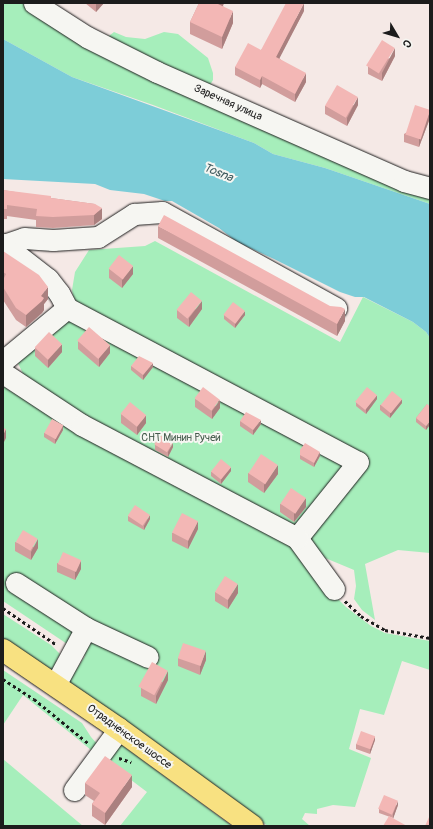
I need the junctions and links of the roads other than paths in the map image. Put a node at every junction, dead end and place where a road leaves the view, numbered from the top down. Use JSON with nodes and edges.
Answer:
{"nodes":[{"id":1,"x":34,"y":3,"type":"edge"},
{"id":2,"x":430,"y":188,"type":"edge"},
{"id":3,"x":4,"y":245,"type":"edge"},
{"id":4,"x":67,"y":308,"type":"junction"},
{"id":5,"x":336,"y":308,"type":"edge"},
{"id":6,"x":3,"y":361,"type":"edge"},
{"id":7,"x":3,"y":373,"type":"edge"},
{"id":8,"x":297,"y":538,"type":"junction"},
{"id":9,"x":16,"y":583,"type":"dead end"},
{"id":10,"x":334,"y":589,"type":"road end"},
{"id":11,"x":86,"y":628,"type":"junction"},
{"id":12,"x":3,"y":650,"type":"edge"},
{"id":13,"x":148,"y":657,"type":"dead end"},
{"id":14,"x":55,"y":685,"type":"junction"},
{"id":15,"x":119,"y":729,"type":"junction"},
{"id":16,"x":74,"y":790,"type":"dead end"},
{"id":17,"x":252,"y":826,"type":"edge"}],
"edges":[{"from":1,"to":2,"type":"street","name":"Заречная улица"},
{"from":3,"to":4,"type":"street"},
{"from":3,"to":5,"type":"street"},
{"from":4,"to":6,"type":"street"},
{"from":4,"to":8,"type":"street"},
{"from":7,"to":8,"type":"street"},
{"from":8,"to":10,"type":"street"},
{"from":9,"to":11,"type":"street"},
{"from":11,"to":13,"type":"street"},
{"from":11,"to":14,"type":"street"},
{"from":12,"to":14,"type":"main road","name":"Отрадненское шоссе"},
{"from":14,"to":15,"type":"main road","name":"Отрадненское шоссе"},
{"from":15,"to":16,"type":"street"},
{"from":15,"to":17,"type":"main road","name":"Отрадненское шоссе"}]}
